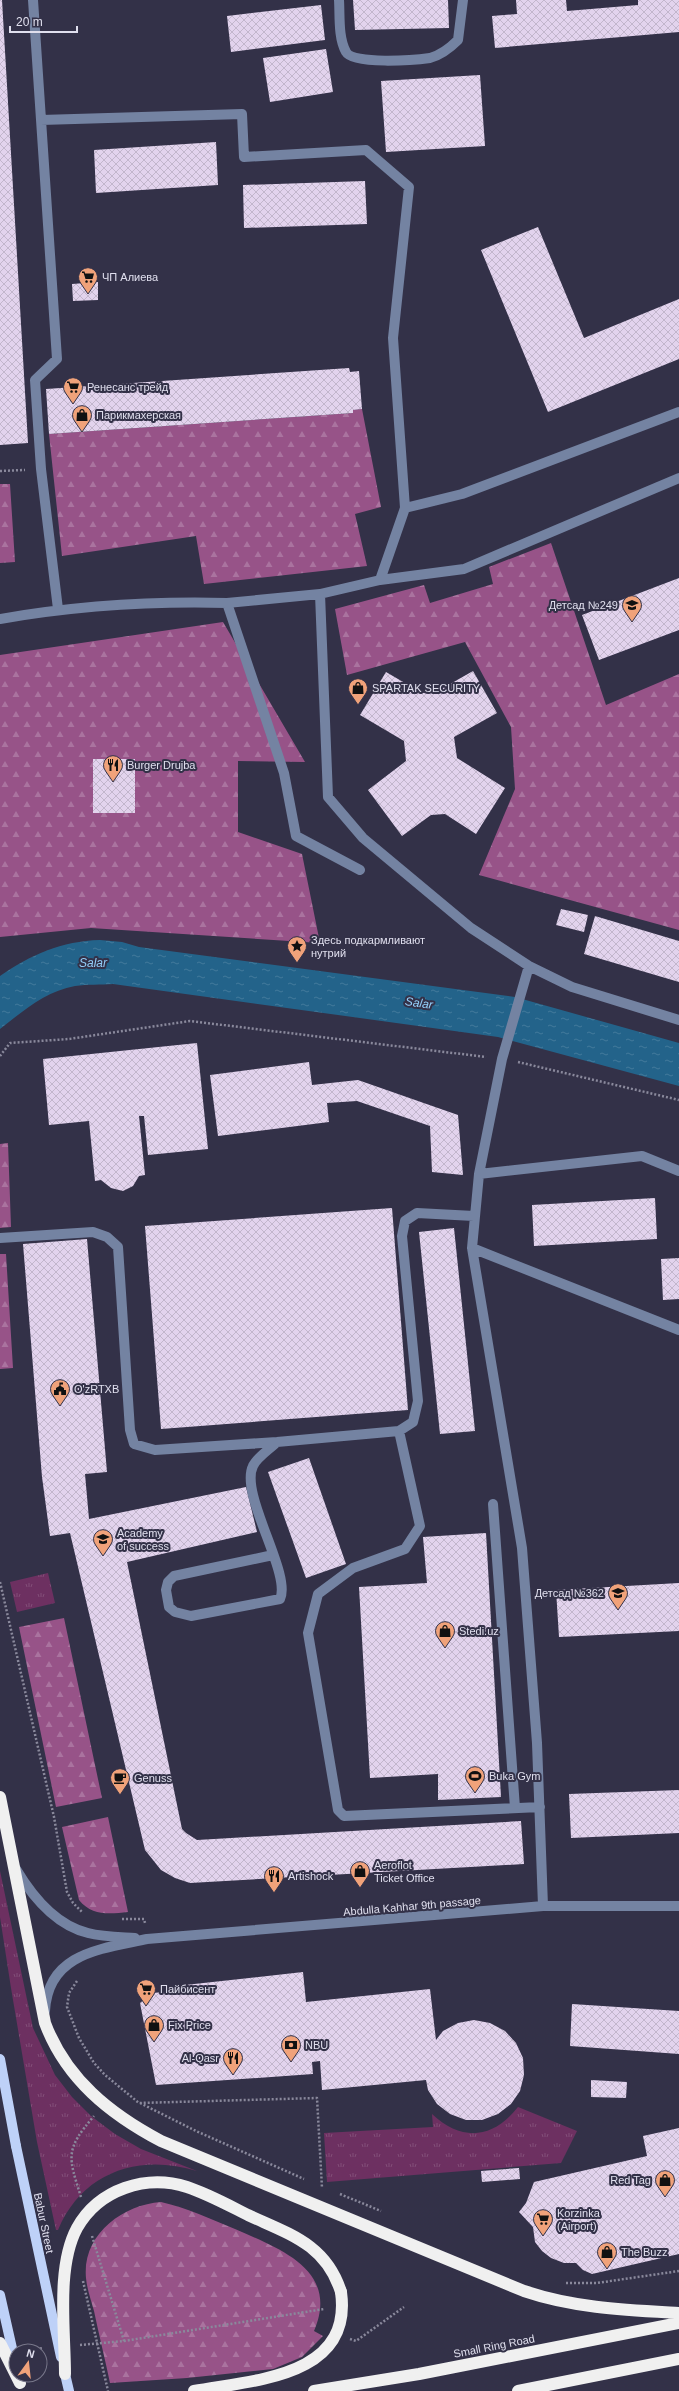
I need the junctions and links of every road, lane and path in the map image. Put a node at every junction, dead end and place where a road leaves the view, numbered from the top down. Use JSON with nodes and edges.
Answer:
{"nodes":[{"id":1,"x":33,"y":0,"type":"edge"},
{"id":2,"x":339,"y":0,"type":"edge"},
{"id":3,"x":463,"y":0,"type":"edge"},
{"id":4,"x":41,"y":120,"type":"junction"},
{"id":5,"x":679,"y":412,"type":"edge"},
{"id":6,"x":41,"y":469,"type":"junction"},
{"id":7,"x":0,"y":471,"type":"edge"},
{"id":8,"x":679,"y":478,"type":"edge"},
{"id":9,"x":405,"y":508,"type":"junction"},
{"id":10,"x":380,"y":580,"type":"junction"},
{"id":11,"x":320,"y":594,"type":"junction"},
{"id":12,"x":227,"y":603,"type":"junction"},
{"id":13,"x":58,"y":609,"type":"junction"},
{"id":14,"x":0,"y":620,"type":"edge"},
{"id":15,"x":360,"y":870,"type":"dead end"},
{"id":16,"x":529,"y":966,"type":"junction"},
{"id":17,"x":679,"y":1020,"type":"edge"},
{"id":18,"x":0,"y":1056,"type":"edge"},
{"id":19,"x":502,"y":1059,"type":"junction"},
{"id":20,"x":679,"y":1100,"type":"edge"},
{"id":21,"x":679,"y":1171,"type":"edge"},
{"id":22,"x":479,"y":1174,"type":"junction"},
{"id":23,"x":474,"y":1216,"type":"junction"},
{"id":24,"x":0,"y":1238,"type":"edge"},
{"id":25,"x":472,"y":1248,"type":"junction"},
{"id":26,"x":679,"y":1330,"type":"edge"},
{"id":27,"x":399,"y":1431,"type":"junction"},
{"id":28,"x":277,"y":1442,"type":"junction"},
{"id":29,"x":493,"y":1504,"type":"dead end"},
{"id":30,"x":273,"y":1555,"type":"junction"},
{"id":31,"x":0,"y":1582,"type":"edge"},
{"id":32,"x":0,"y":1797,"type":"edge"},
{"id":33,"x":540,"y":1807,"type":"junction"},
{"id":34,"x":515,"y":1808,"type":"junction"},
{"id":35,"x":13,"y":1865,"type":"junction"},
{"id":36,"x":543,"y":1906,"type":"junction"},
{"id":37,"x":679,"y":1906,"type":"edge"},
{"id":38,"x":88,"y":1916,"type":"dead end"},
{"id":39,"x":121,"y":1919,"type":"dead end"},
{"id":40,"x":146,"y":1939,"type":"junction"},
{"id":41,"x":83,"y":1976,"type":"dead end"},
{"id":42,"x":45,"y":2023,"type":"junction"},
{"id":43,"x":0,"y":2059,"type":"edge"},
{"id":44,"x":140,"y":2103,"type":"junction"},
{"id":45,"x":270,"y":2163,"type":"dead end"},
{"id":46,"x":322,"y":2188,"type":"dead end"},
{"id":47,"x":94,"y":2230,"type":"dead end"},
{"id":48,"x":88,"y":2240,"type":"dead end"},
{"id":49,"x":679,"y":2271,"type":"edge"},
{"id":50,"x":81,"y":2275,"type":"dead end"},
{"id":51,"x":558,"y":2282,"type":"dead end"},
{"id":52,"x":0,"y":2296,"type":"edge"},
{"id":53,"x":324,"y":2309,"type":"dead end"},
{"id":54,"x":679,"y":2313,"type":"edge"},
{"id":55,"x":679,"y":2323,"type":"edge"},
{"id":56,"x":0,"y":2343,"type":"edge"},
{"id":57,"x":11,"y":2343,"type":"edge"},
{"id":58,"x":78,"y":2345,"type":"dead end"},
{"id":59,"x":8,"y":2359,"type":"edge"},
{"id":60,"x":679,"y":2359,"type":"edge"},
{"id":61,"x":65,"y":2374,"type":"junction"},
{"id":62,"x":69,"y":2391,"type":"edge"},
{"id":63,"x":108,"y":2391,"type":"edge"},
{"id":64,"x":194,"y":2391,"type":"edge"},
{"id":65,"x":314,"y":2391,"type":"edge"},
{"id":66,"x":518,"y":2391,"type":"edge"}],
"edges":[{"from":1,"to":4,"type":"street"},
{"from":2,"to":3,"type":"street"},
{"from":4,"to":6,"type":"street"},
{"from":4,"to":9,"type":"street"},
{"from":5,"to":9,"type":"street"},
{"from":6,"to":7,"type":"path"},
{"from":6,"to":13,"type":"street"},
{"from":8,"to":10,"type":"street"},
{"from":9,"to":10,"type":"street"},
{"from":10,"to":11,"type":"street"},
{"from":11,"to":12,"type":"street"},
{"from":11,"to":16,"type":"street"},
{"from":12,"to":13,"type":"street"},
{"from":12,"to":15,"type":"street"},
{"from":13,"to":14,"type":"street"},
{"from":16,"to":17,"type":"street"},
{"from":16,"to":19,"type":"street"},
{"from":18,"to":19,"type":"path"},
{"from":19,"to":20,"type":"path"},
{"from":19,"to":22,"type":"street"},
{"from":21,"to":22,"type":"street"},
{"from":22,"to":23,"type":"street"},
{"from":23,"to":25,"type":"street"},
{"from":23,"to":27,"type":"street"},
{"from":24,"to":28,"type":"street"},
{"from":25,"to":26,"type":"street"},
{"from":25,"to":33,"type":"street"},
{"from":27,"to":28,"type":"street"},
{"from":27,"to":34,"type":"street"},
{"from":28,"to":30,"type":"street"},
{"from":29,"to":34,"type":"street"},
{"from":30,"to":30,"type":"street"},
{"from":31,"to":38,"type":"path"},
{"from":32,"to":35,"type":"highway"},
{"from":33,"to":34,"type":"street"},
{"from":33,"to":36,"type":"street"},
{"from":35,"to":40,"type":"street","name":"Abdulla Kahhar 9th passage"},
{"from":35,"to":42,"type":"highway"},
{"from":36,"to":37,"type":"street","name":"Abdulla Kahhar 9th passage"},
{"from":36,"to":40,"type":"street","name":"Abdulla Kahhar 9th passage"},
{"from":39,"to":40,"type":"path"},
{"from":40,"to":42,"type":"street","name":"Abdulla Kahhar 9th passage"},
{"from":41,"to":44,"type":"path"},
{"from":42,"to":54,"type":"highway"},
{"from":43,"to":61,"type":"main road","name":"Babur Street","bridge":true},
{"from":44,"to":45,"type":"path"},
{"from":44,"to":46,"type":"path"},
{"from":47,"to":48,"type":"path"},
{"from":49,"to":51,"type":"path"},
{"from":50,"to":63,"type":"path","bridge":true},
{"from":52,"to":57,"type":"main road","bridge":true},
{"from":53,"to":58,"type":"path"},
{"from":55,"to":65,"type":"highway","name":"Small Ring Road"},
{"from":56,"to":59,"type":"highway","bridge":true},
{"from":60,"to":66,"type":"highway"},
{"from":61,"to":62,"type":"main road","name":"Babur Street"},
{"from":61,"to":64,"type":"highway","bridge":true}]}
